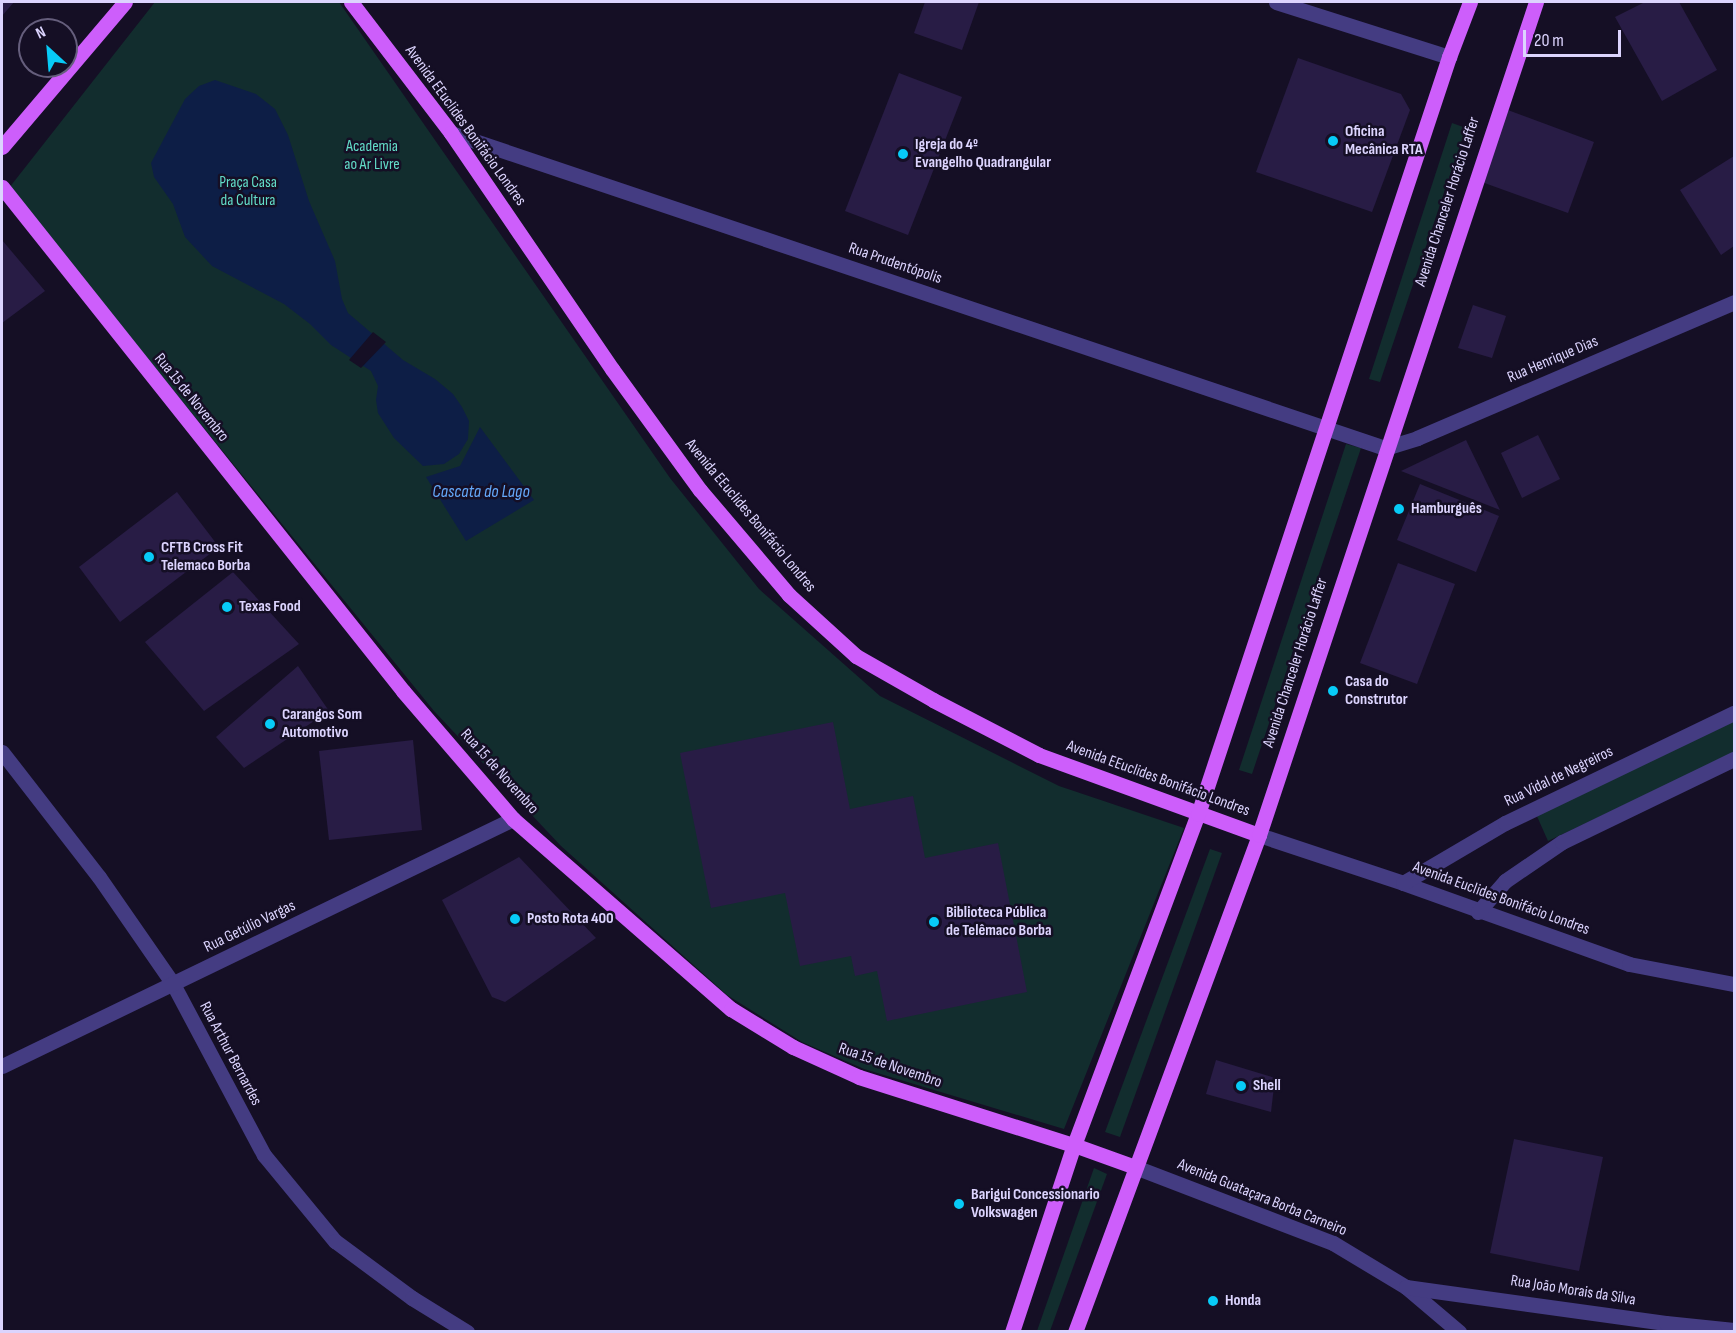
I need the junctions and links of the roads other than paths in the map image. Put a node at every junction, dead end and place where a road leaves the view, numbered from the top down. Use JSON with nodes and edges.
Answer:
{"nodes":[{"id":1,"x":125,"y":2,"type":"edge"},
{"id":2,"x":351,"y":2,"type":"edge"},
{"id":3,"x":1276,"y":2,"type":"edge"},
{"id":4,"x":1470,"y":2,"type":"edge"},
{"id":5,"x":1536,"y":2,"type":"edge"},
{"id":6,"x":1449,"y":57,"type":"junction"},
{"id":7,"x":451,"y":133,"type":"junction"},
{"id":8,"x":2,"y":147,"type":"edge"},
{"id":9,"x":2,"y":187,"type":"edge"},
{"id":10,"x":1734,"y":303,"type":"edge"},
{"id":11,"x":1327,"y":429,"type":"junction"},
{"id":12,"x":1385,"y":448,"type":"junction"},
{"id":13,"x":1734,"y":713,"type":"edge"},
{"id":14,"x":2,"y":752,"type":"edge"},
{"id":15,"x":1734,"y":759,"type":"edge"},
{"id":16,"x":1198,"y":814,"type":"junction"},
{"id":17,"x":513,"y":819,"type":"junction"},
{"id":18,"x":1258,"y":835,"type":"junction"},
{"id":19,"x":1403,"y":883,"type":"junction"},
{"id":20,"x":1478,"y":912,"type":"junction"},
{"id":21,"x":173,"y":984,"type":"junction"},
{"id":22,"x":1734,"y":984,"type":"edge"},
{"id":23,"x":2,"y":1066,"type":"edge"},
{"id":24,"x":1074,"y":1145,"type":"junction"},
{"id":25,"x":1135,"y":1167,"type":"junction"},
{"id":26,"x":1406,"y":1287,"type":"junction"},
{"id":27,"x":1734,"y":1330,"type":"edge"},
{"id":28,"x":467,"y":1332,"type":"edge"},
{"id":29,"x":1012,"y":1332,"type":"edge"},
{"id":30,"x":1075,"y":1332,"type":"edge"},
{"id":31,"x":1459,"y":1332,"type":"edge"}],
"edges":[{"from":1,"to":8,"type":"main road"},
{"from":2,"to":7,"type":"main road","name":"Avenida EEuclides Bonifácio Londres"},
{"from":3,"to":6,"type":"street"},
{"from":4,"to":6,"type":"main road"},
{"from":5,"to":12,"type":"main road","name":"Avenida Chanceler Horácio Laffer"},
{"from":6,"to":11,"type":"main road"},
{"from":7,"to":11,"type":"street","name":"Rua Prudentópolis"},
{"from":7,"to":16,"type":"main road","name":"Avenida EEuclides Bonifácio Londres"},
{"from":9,"to":17,"type":"main road","name":"Rua 15 de Novembro"},
{"from":10,"to":12,"type":"street","name":"Rua Henrique Dias"},
{"from":11,"to":12,"type":"street","name":"Rua Prudentópolis"},
{"from":11,"to":16,"type":"main road"},
{"from":12,"to":18,"type":"main road","name":"Avenida Chanceler Horácio Laffer"},
{"from":13,"to":19,"type":"street","name":"Rua Vidal de Negreiros"},
{"from":14,"to":21,"type":"street","name":"Rua Arthur Bernardes"},
{"from":15,"to":20,"type":"street"},
{"from":16,"to":18,"type":"main road","name":"Avenida EEuclides Bonifácio Londres"},
{"from":16,"to":24,"type":"main road"},
{"from":17,"to":21,"type":"street","name":"Rua Getúlio Vargas"},
{"from":17,"to":24,"type":"main road","name":"Rua 15 de Novembro"},
{"from":18,"to":19,"type":"street","name":"Avenida Euclides Bonifácio Londres"},
{"from":18,"to":25,"type":"main road","name":"Avenida Chanceler Horácio Laffer"},
{"from":19,"to":20,"type":"street","name":"Avenida Euclides Bonifácio Londres"},
{"from":20,"to":22,"type":"street","name":"Avenida Euclides Bonifácio Londres"},
{"from":21,"to":23,"type":"street","name":"Rua Getúlio Vargas"},
{"from":21,"to":28,"type":"street","name":"Rua Arthur Bernardes"},
{"from":24,"to":25,"type":"main road","name":"Rua 15 de Novembro"},
{"from":24,"to":29,"type":"main road"},
{"from":25,"to":26,"type":"street","name":"Avenida Guataçara Borba Carneiro"},
{"from":25,"to":30,"type":"main road","name":"Avenida Chanceler Horácio Laffer"},
{"from":26,"to":27,"type":"street","name":"Rua João Morais da Silva"},
{"from":26,"to":31,"type":"street","name":"Avenida Guataçara Borba Carneiro"}]}
